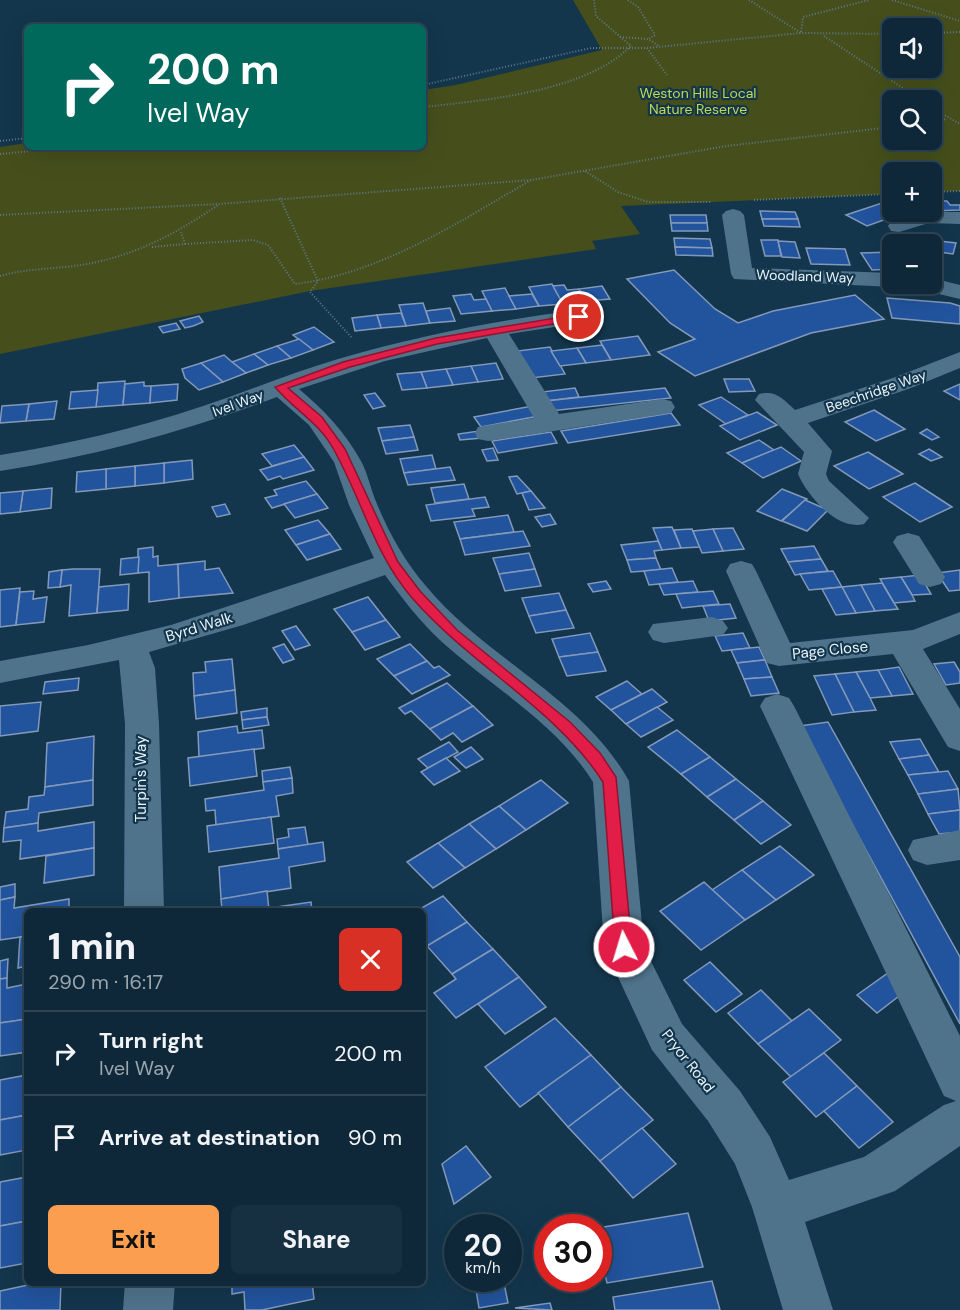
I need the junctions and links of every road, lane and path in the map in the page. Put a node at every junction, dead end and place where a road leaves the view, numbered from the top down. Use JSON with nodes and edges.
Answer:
{"nodes":[{"id":1,"x":594,"y":0,"type":"edge"},
{"id":2,"x":628,"y":0,"type":"edge"},
{"id":3,"x":749,"y":0,"type":"edge"},
{"id":4,"x":869,"y":0,"type":"edge"},
{"id":5,"x":892,"y":0,"type":"edge"},
{"id":6,"x":960,"y":21,"type":"edge"},
{"id":7,"x":960,"y":32,"type":"edge"},
{"id":8,"x":801,"y":33,"type":"junction"},
{"id":9,"x":942,"y":33,"type":"edge"},
{"id":10,"x":882,"y":34,"type":"edge"},
{"id":11,"x":822,"y":35,"type":"junction"},
{"id":12,"x":621,"y":37,"type":"junction"},
{"id":13,"x":648,"y":39,"type":"junction"},
{"id":14,"x":660,"y":46,"type":"junction"},
{"id":15,"x":631,"y":48,"type":"junction"},
{"id":16,"x":647,"y":48,"type":"junction"},
{"id":17,"x":667,"y":75,"type":"dead end"},
{"id":18,"x":426,"y":84,"type":"edge"},
{"id":19,"x":906,"y":90,"type":"edge"},
{"id":20,"x":426,"y":107,"type":"edge"},
{"id":21,"x":942,"y":115,"type":"edge"},
{"id":22,"x":948,"y":119,"type":"junction"},
{"id":23,"x":942,"y":120,"type":"edge"},
{"id":24,"x":960,"y":122,"type":"edge"},
{"id":25,"x":882,"y":128,"type":"edge"},
{"id":26,"x":24,"y":138,"type":"edge"},
{"id":27,"x":0,"y":141,"type":"edge"},
{"id":28,"x":42,"y":150,"type":"edge"},
{"id":29,"x":0,"y":154,"type":"edge"},
{"id":30,"x":531,"y":180,"type":"junction"},
{"id":31,"x":960,"y":191,"type":"edge"},
{"id":32,"x":942,"y":192,"type":"edge"},
{"id":33,"x":280,"y":198,"type":"junction"},
{"id":34,"x":219,"y":204,"type":"junction"},
{"id":35,"x":733,"y":214,"type":"dead end"},
{"id":36,"x":0,"y":215,"type":"edge"},
{"id":37,"x":960,"y":218,"type":"edge"},
{"id":38,"x":899,"y":226,"type":"dead end"},
{"id":39,"x":181,"y":232,"type":"junction"},
{"id":40,"x":185,"y":244,"type":"junction"},
{"id":41,"x":148,"y":247,"type":"junction"},
{"id":42,"x":942,"y":270,"type":"edge"},
{"id":43,"x":960,"y":273,"type":"edge"},
{"id":44,"x":0,"y":274,"type":"edge"},
{"id":45,"x":882,"y":279,"type":"edge"},
{"id":46,"x":318,"y":281,"type":"junction"},
{"id":47,"x":942,"y":288,"type":"edge"},
{"id":48,"x":960,"y":292,"type":"edge"},
{"id":49,"x":579,"y":317,"type":"dead end"},
{"id":50,"x":494,"y":329,"type":"junction"},
{"id":51,"x":370,"y":358,"type":"junction"},
{"id":52,"x":960,"y":359,"type":"edge"},
{"id":53,"x":281,"y":387,"type":"junction"},
{"id":54,"x":768,"y":400,"type":"dead end"},
{"id":55,"x":662,"y":407,"type":"dead end"},
{"id":56,"x":791,"y":420,"type":"junction"},
{"id":57,"x":551,"y":424,"type":"junction"},
{"id":58,"x":488,"y":433,"type":"dead end"},
{"id":59,"x":0,"y":463,"type":"edge"},
{"id":60,"x":854,"y":518,"type":"dead end"},
{"id":61,"x":908,"y":542,"type":"dead end"},
{"id":62,"x":392,"y":563,"type":"junction"},
{"id":63,"x":741,"y":571,"type":"dead end"},
{"id":64,"x":960,"y":616,"type":"edge"},
{"id":65,"x":960,"y":622,"type":"edge"},
{"id":66,"x":763,"y":623,"type":"junction"},
{"id":67,"x":663,"y":632,"type":"dead end"},
{"id":68,"x":902,"y":642,"type":"junction"},
{"id":69,"x":131,"y":648,"type":"junction"},
{"id":70,"x":0,"y":672,"type":"edge"},
{"id":71,"x":777,"y":706,"type":"dead end"},
{"id":72,"x":960,"y":738,"type":"edge"},
{"id":73,"x":144,"y":908,"type":"edge"},
{"id":74,"x":960,"y":1082,"type":"edge"},
{"id":75,"x":960,"y":1120,"type":"edge"},
{"id":76,"x":776,"y":1207,"type":"junction"},
{"id":77,"x":150,"y":1286,"type":"edge"},
{"id":78,"x":148,"y":1310,"type":"edge"},
{"id":79,"x":808,"y":1310,"type":"edge"}],
"edges":[{"from":1,"to":12,"type":"path"},
{"from":2,"to":13,"type":"path"},
{"from":3,"to":8,"type":"path"},
{"from":4,"to":8,"type":"path"},
{"from":5,"to":6,"type":"path"},
{"from":7,"to":9,"type":"path"},
{"from":8,"to":11,"type":"path"},
{"from":8,"to":14,"type":"path"},
{"from":10,"to":11,"type":"path"},
{"from":11,"to":19,"type":"path"},
{"from":12,"to":13,"type":"path"},
{"from":12,"to":15,"type":"path"},
{"from":13,"to":14,"type":"path"},
{"from":14,"to":16,"type":"path"},
{"from":15,"to":16,"type":"path"},
{"from":15,"to":18,"type":"path"},
{"from":15,"to":20,"type":"path"},
{"from":16,"to":17,"type":"path"},
{"from":21,"to":22,"type":"path"},
{"from":22,"to":23,"type":"path"},
{"from":22,"to":24,"type":"path"},
{"from":25,"to":30,"type":"path"},
{"from":26,"to":27,"type":"path"},
{"from":28,"to":29,"type":"path"},
{"from":30,"to":33,"type":"path"},
{"from":30,"to":46,"type":"path"},
{"from":31,"to":32,"type":"path"},
{"from":33,"to":34,"type":"path"},
{"from":33,"to":46,"type":"path"},
{"from":34,"to":36,"type":"path"},
{"from":34,"to":39,"type":"path"},
{"from":35,"to":45,"type":"street","name":"Woodland Way"},
{"from":37,"to":38,"type":"street"},
{"from":39,"to":40,"type":"path"},
{"from":39,"to":41,"type":"path"},
{"from":40,"to":41,"type":"path"},
{"from":40,"to":46,"type":"path"},
{"from":41,"to":44,"type":"path"},
{"from":42,"to":43,"type":"street"},
{"from":46,"to":51,"type":"path"},
{"from":47,"to":48,"type":"street"},
{"from":49,"to":50,"type":"street","name":"Ivel Way"},
{"from":50,"to":51,"type":"street","name":"Ivel Way"},
{"from":50,"to":57,"type":"street"},
{"from":51,"to":53,"type":"street","name":"Ivel Way"},
{"from":52,"to":56,"type":"street","name":"Beechridge Way"},
{"from":53,"to":59,"type":"street","name":"Ivel Way"},
{"from":53,"to":62,"type":"street","name":"Pryor Road"},
{"from":54,"to":56,"type":"street"},
{"from":55,"to":57,"type":"street"},
{"from":56,"to":60,"type":"street"},
{"from":57,"to":58,"type":"street"},
{"from":61,"to":64,"type":"street"},
{"from":62,"to":69,"type":"street","name":"Byrd Walk"},
{"from":62,"to":76,"type":"street","name":"Pryor Road"},
{"from":63,"to":66,"type":"street","name":"Page Close"},
{"from":65,"to":68,"type":"street","name":"Page Close"},
{"from":66,"to":67,"type":"street"},
{"from":66,"to":68,"type":"street","name":"Page Close"},
{"from":68,"to":72,"type":"street"},
{"from":69,"to":70,"type":"street","name":"Byrd Walk"},
{"from":69,"to":73,"type":"street","name":"Turpin's Way"},
{"from":71,"to":74,"type":"street"},
{"from":75,"to":76,"type":"street"},
{"from":76,"to":79,"type":"street","name":"Pryor Road"},
{"from":77,"to":78,"type":"street"}]}
